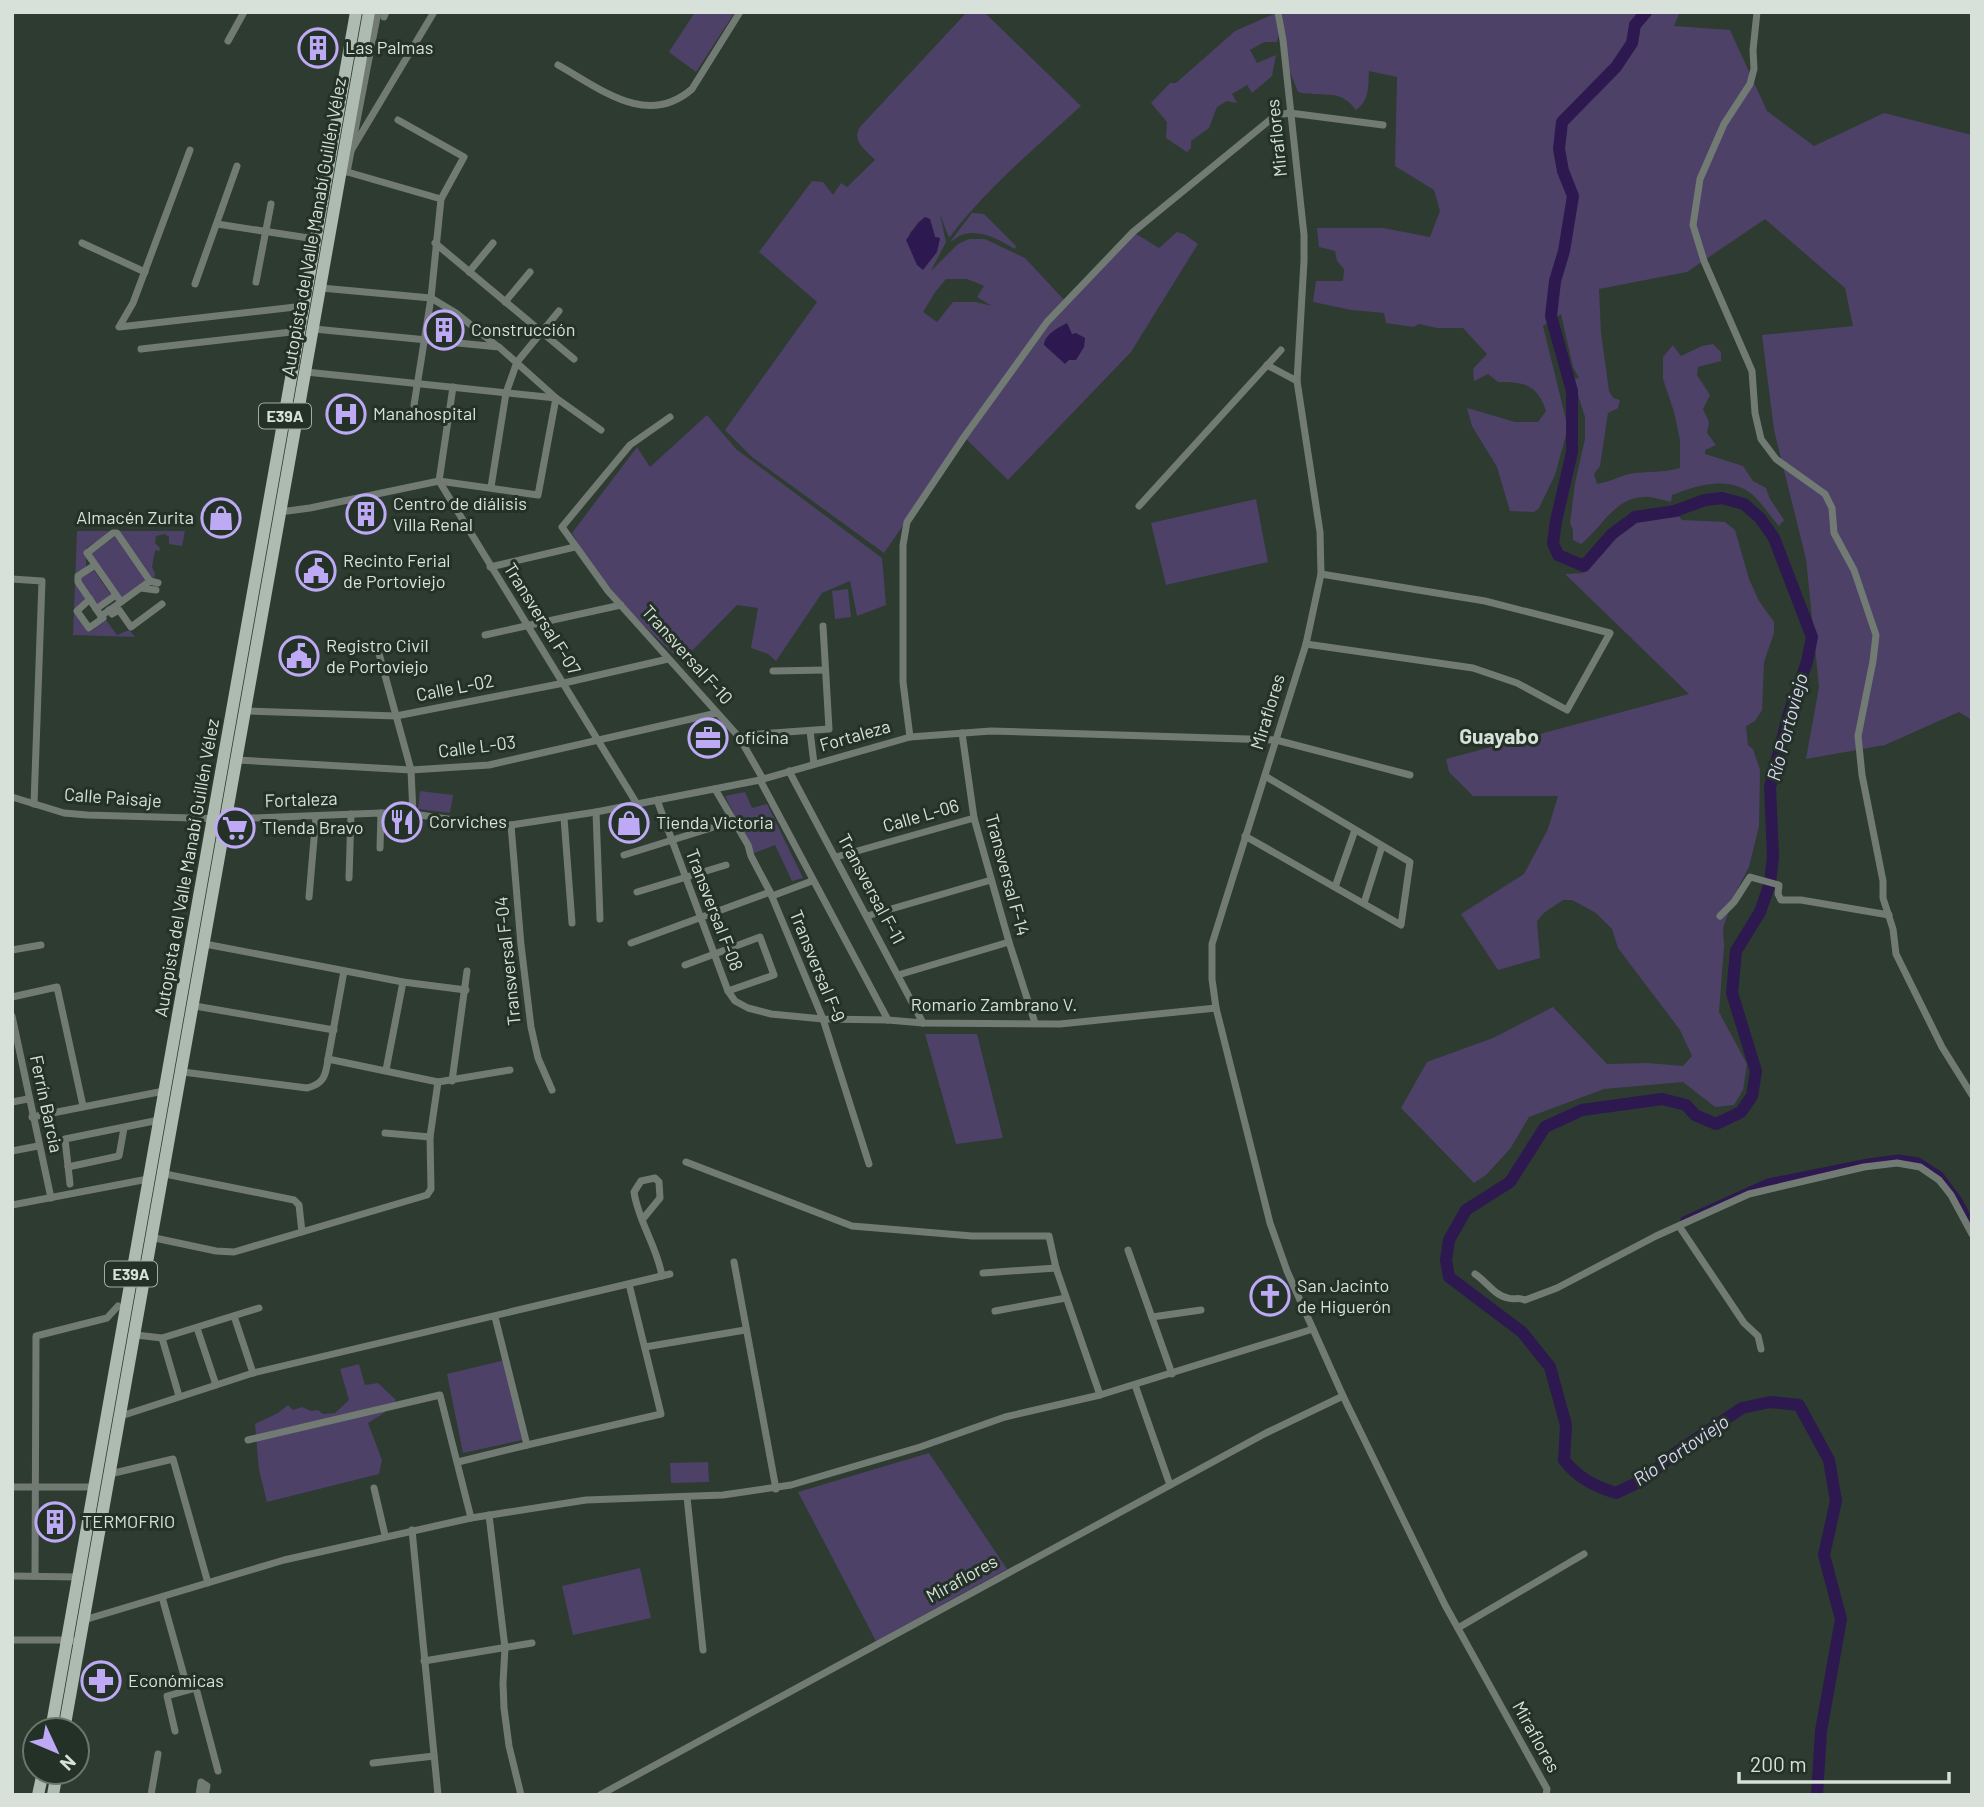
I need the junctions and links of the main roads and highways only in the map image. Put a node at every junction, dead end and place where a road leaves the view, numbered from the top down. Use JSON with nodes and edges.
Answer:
{"nodes":[{"id":1,"x":356,"y":12,"type":"edge"},
{"id":2,"x":369,"y":12,"type":"edge"},
{"id":3,"x":302,"y":356,"type":"junction"},
{"id":4,"x":220,"y":819,"type":"junction"},
{"id":5,"x":74,"y":1641,"type":"junction"},
{"id":6,"x":55,"y":1716,"type":"edge"},
{"id":7,"x":66,"y":1716,"type":"edge"}],
"edges":[{"from":1,"to":3,"type":"main road","name":"Autopista del Valle Manabí Guillén Vélez","number":"E39A"},
{"from":2,"to":3,"type":"main road","name":"Autopista del Valle Manabí Guillén Vélez","number":"E39A"},
{"from":3,"to":4,"type":"main road","name":"Autopista del Valle Manabí Guillén Vélez","number":"E39A"},
{"from":3,"to":4,"type":"main road","name":"Autopista del Valle Manabí Guillén Vélez","number":"E39A"},
{"from":4,"to":5,"type":"main road","name":"Autopista del Valle Manabí Guillén Vélez","number":"E39A"},
{"from":4,"to":5,"type":"main road","name":"Autopista del Valle Manabí Guillén Vélez","number":"E39A"},
{"from":5,"to":6,"type":"main road","name":"Autopista del Valle Manabí Guillén Vélez","number":"E39A"},
{"from":5,"to":7,"type":"main road","name":"Autopista del Valle Manabí Guillén Vélez","number":"E39A"}]}
